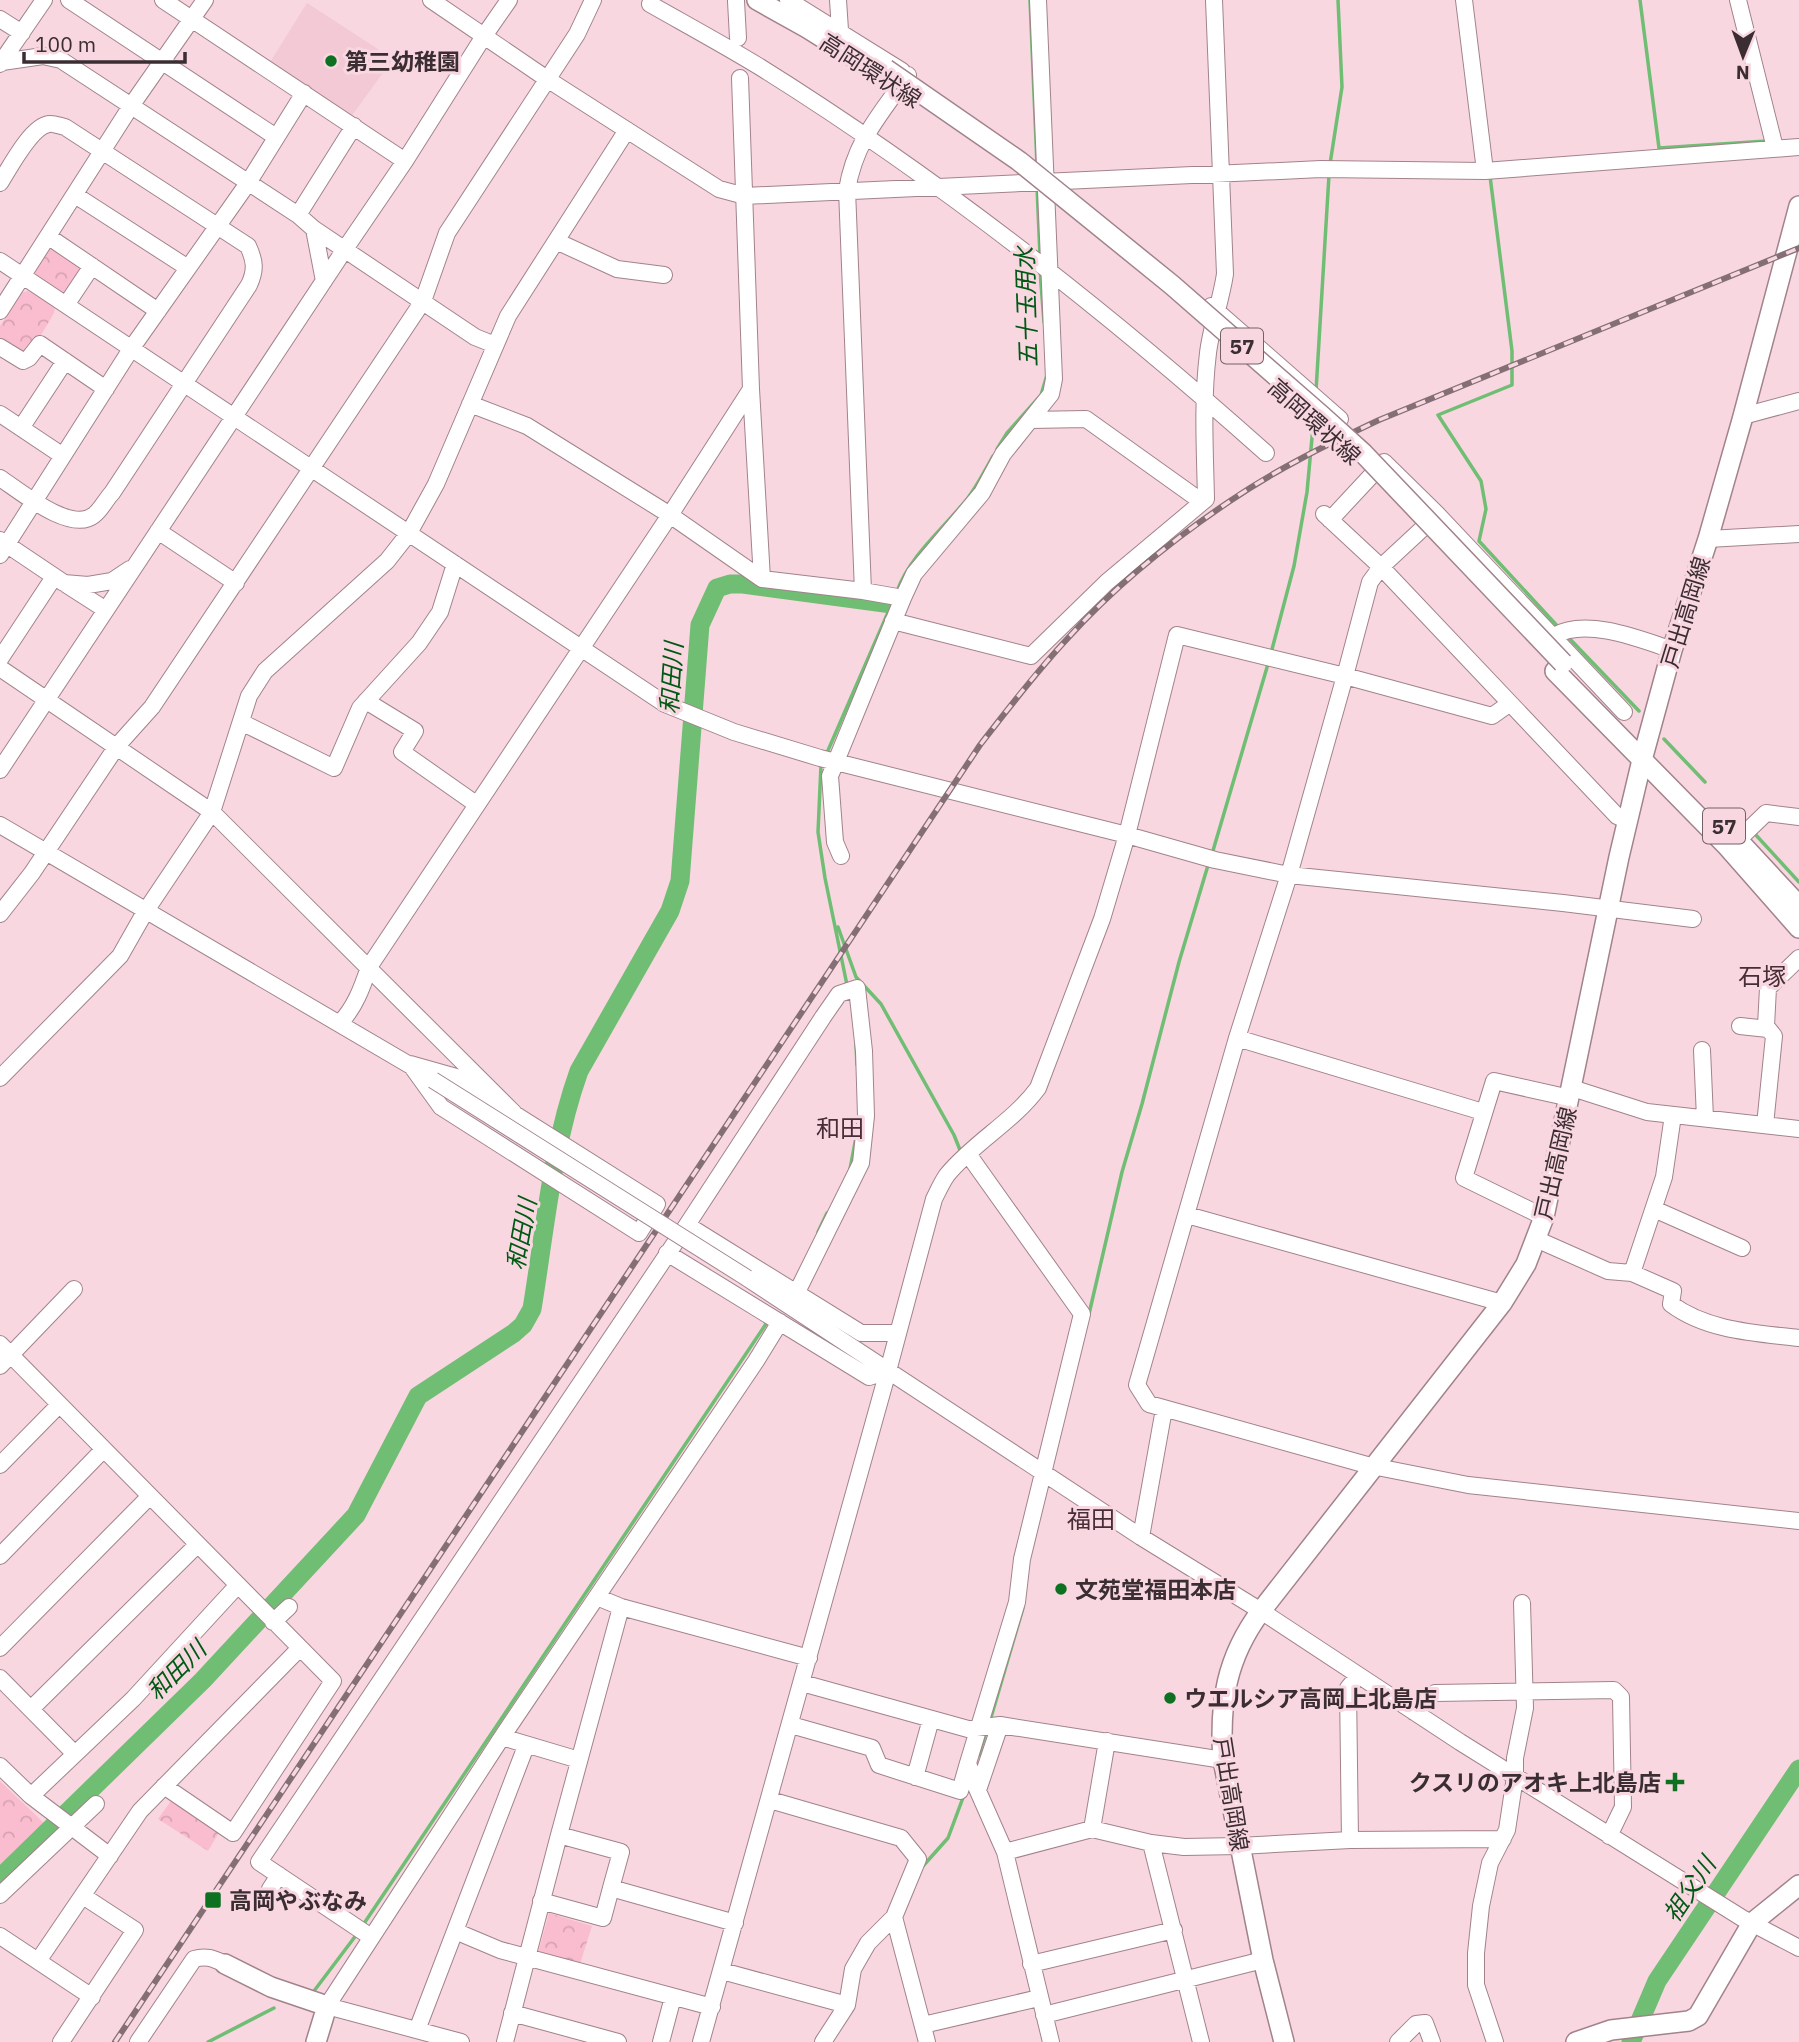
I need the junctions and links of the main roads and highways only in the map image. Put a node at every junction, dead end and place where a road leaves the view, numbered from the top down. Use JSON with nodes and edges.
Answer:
{"nodes":[{"id":1,"x":757,"y":0,"type":"edge"},
{"id":2,"x":771,"y":0,"type":"edge"},
{"id":3,"x":884,"y":72,"type":"junction"},
{"id":4,"x":1799,"y":206,"type":"edge"},
{"id":5,"x":1644,"y":755,"type":"junction"},
{"id":6,"x":1799,"y":906,"type":"edge"},
{"id":7,"x":1799,"y":928,"type":"edge"},
{"id":8,"x":1799,"y":1885,"type":"edge"},
{"id":9,"x":225,"y":1964,"type":"road end"},
{"id":10,"x":316,"y":2042,"type":"edge"},
{"id":11,"x":1284,"y":2042,"type":"edge"},
{"id":12,"x":1576,"y":2042,"type":"edge"}],
"edges":[{"from":1,"to":3,"type":"main road","name":"高岡環状線","number":"57"},
{"from":2,"to":3,"type":"main road","name":"高岡環状線","number":"57"},
{"from":3,"to":5,"type":"main road","name":"高岡環状線","number":"57","bridge":true},
{"from":4,"to":5,"type":"main road","name":"戸出高岡線"},
{"from":5,"to":6,"type":"main road","name":"高岡環状線","number":"57"},
{"from":5,"to":7,"type":"main road","name":"高岡環状線","number":"57"},
{"from":5,"to":11,"type":"main road","name":"戸出高岡線"},
{"from":8,"to":12,"type":"main road"},
{"from":9,"to":10,"type":"main road"}]}
